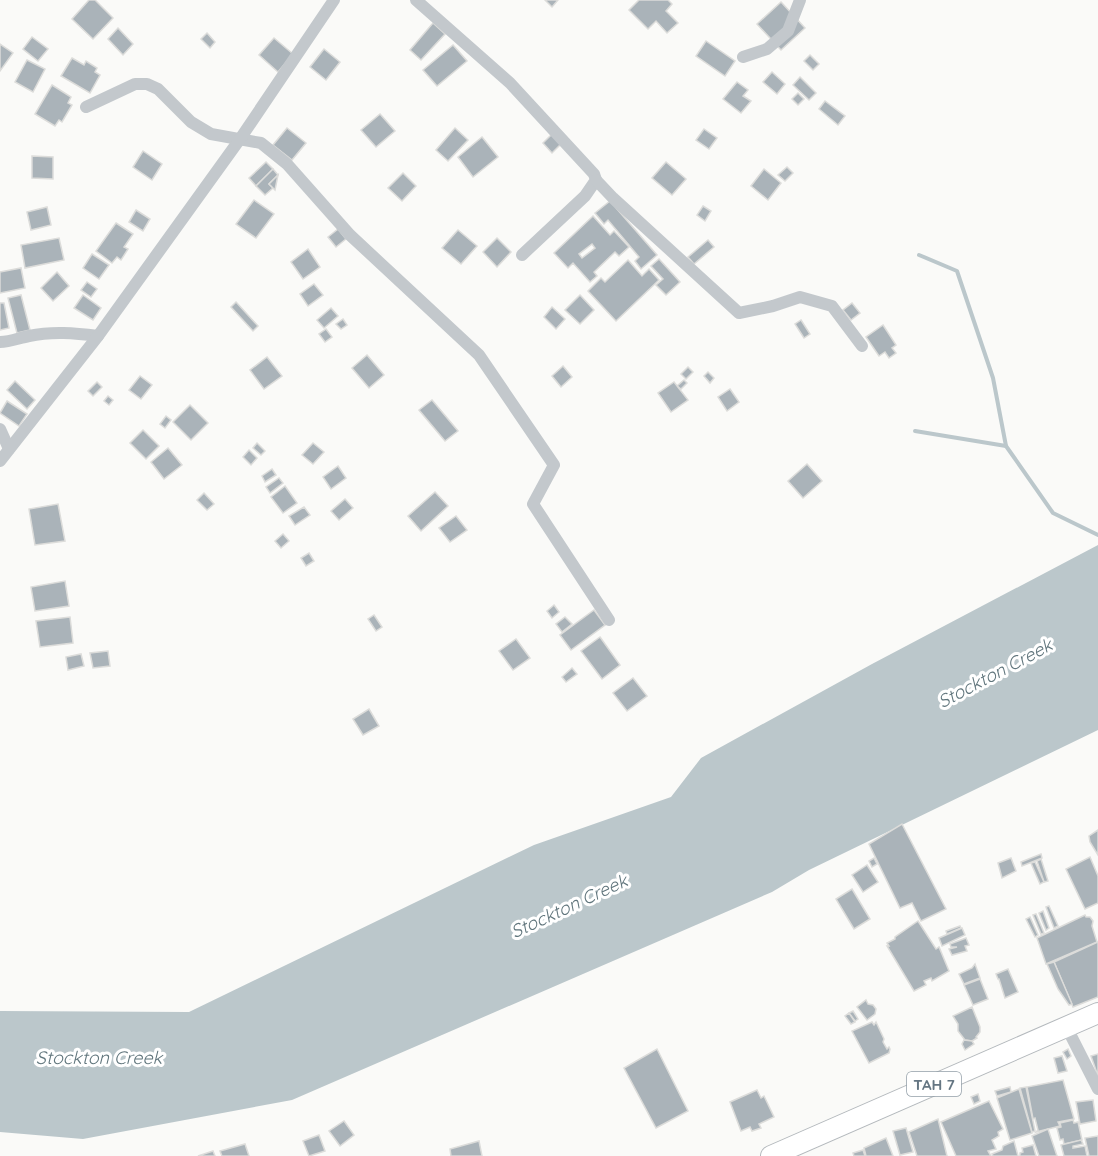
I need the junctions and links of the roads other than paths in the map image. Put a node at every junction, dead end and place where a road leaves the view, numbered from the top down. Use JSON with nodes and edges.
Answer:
{"nodes":[{"id":1,"x":334,"y":0,"type":"edge"},
{"id":2,"x":416,"y":0,"type":"edge"},
{"id":3,"x":800,"y":0,"type":"edge"},
{"id":4,"x":743,"y":57,"type":"dead end"},
{"id":5,"x":86,"y":107,"type":"dead end"},
{"id":6,"x":240,"y":139,"type":"junction"},
{"id":7,"x":596,"y":180,"type":"junction"},
{"id":8,"x":522,"y":255,"type":"dead end"},
{"id":9,"x":98,"y":336,"type":"junction"},
{"id":10,"x":0,"y":342,"type":"edge"},
{"id":11,"x":862,"y":346,"type":"dead end"},
{"id":12,"x":0,"y":429,"type":"edge"},
{"id":13,"x":9,"y":449,"type":"junction"},
{"id":14,"x":0,"y":461,"type":"edge"},
{"id":15,"x":609,"y":620,"type":"dead end"},
{"id":16,"x":1098,"y":1012,"type":"edge"},
{"id":17,"x":1066,"y":1026,"type":"junction"},
{"id":18,"x":1098,"y":1089,"type":"edge"},
{"id":19,"x":771,"y":1156,"type":"edge"}],
"edges":[{"from":1,"to":6,"type":"street"},
{"from":2,"to":7,"type":"street"},
{"from":3,"to":4,"type":"street"},
{"from":5,"to":6,"type":"street"},
{"from":6,"to":9,"type":"street"},
{"from":6,"to":15,"type":"street"},
{"from":7,"to":8,"type":"street"},
{"from":7,"to":11,"type":"street"},
{"from":9,"to":10,"type":"street"},
{"from":9,"to":13,"type":"street"},
{"from":12,"to":13,"type":"street"},
{"from":13,"to":14,"type":"street"},
{"from":16,"to":17,"type":"highway","number":"TAH 7"},
{"from":17,"to":18,"type":"street"},
{"from":17,"to":19,"type":"highway","number":"TAH 7"}]}
